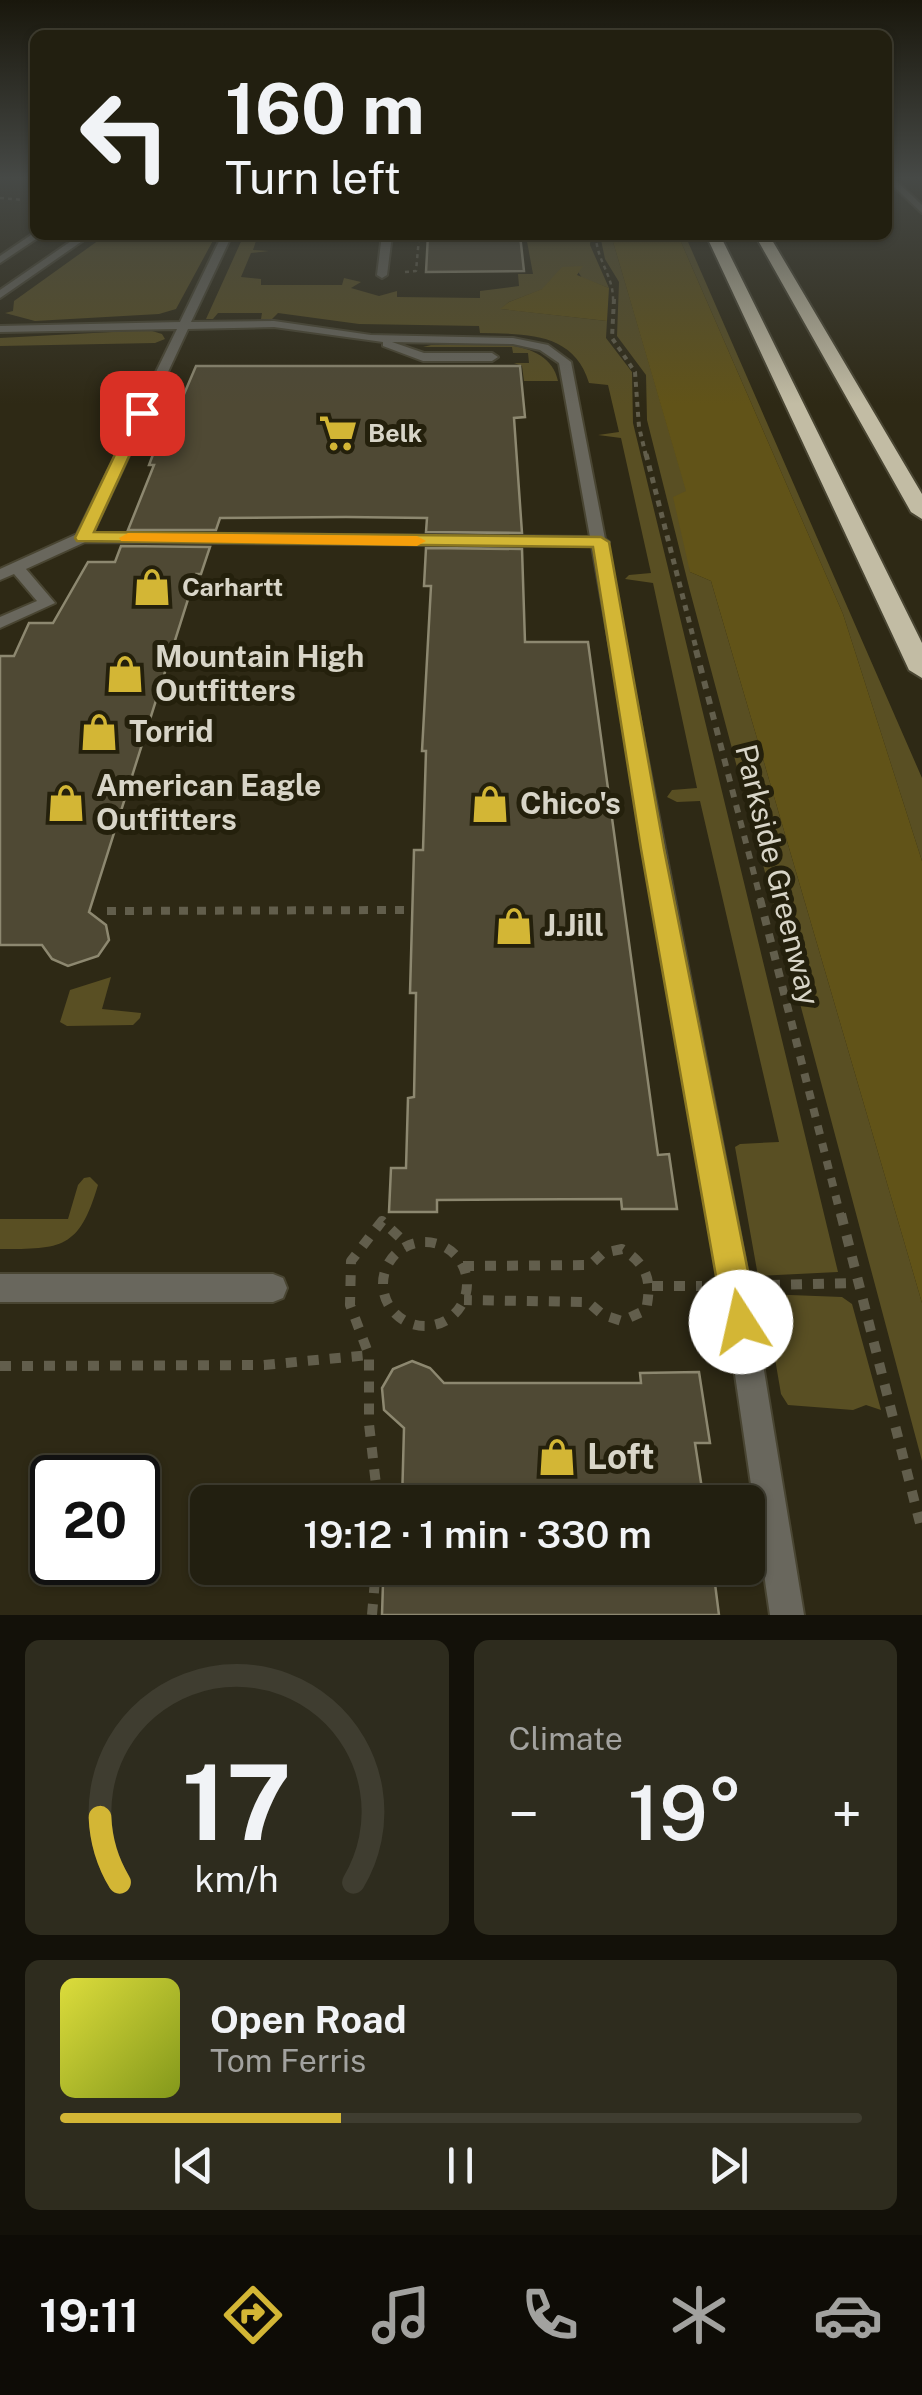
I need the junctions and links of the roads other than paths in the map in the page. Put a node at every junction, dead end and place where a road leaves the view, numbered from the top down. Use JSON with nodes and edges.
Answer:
{"nodes":[{"id":1,"x":60,"y":253,"type":"edge"},
{"id":2,"x":217,"y":253,"type":"edge"},
{"id":3,"x":385,"y":253,"type":"edge"},
{"id":4,"x":722,"y":253,"type":"edge"},
{"id":5,"x":773,"y":253,"type":"edge"},
{"id":6,"x":382,"y":275,"type":"dead end"},
{"id":7,"x":0,"y":295,"type":"edge"},
{"id":8,"x":184,"y":324,"type":"junction"},
{"id":9,"x":0,"y":328,"type":"edge"},
{"id":10,"x":371,"y":338,"type":"junction"},
{"id":11,"x":492,"y":358,"type":"dead end"},
{"id":12,"x":922,"y":512,"type":"edge"},
{"id":13,"x":83,"y":538,"type":"junction"},
{"id":14,"x":601,"y":542,"type":"junction"},
{"id":15,"x":17,"y":568,"type":"junction"},
{"id":16,"x":0,"y":575,"type":"edge"},
{"id":17,"x":0,"y":623,"type":"edge"},
{"id":18,"x":922,"y":670,"type":"edge"},
{"id":19,"x":0,"y":1288,"type":"edge"},
{"id":20,"x":273,"y":1288,"type":"dead end"},
{"id":21,"x":787,"y":1615,"type":"edge"}],
"edges":[{"from":1,"to":7,"type":"street"},
{"from":2,"to":8,"type":"street"},
{"from":3,"to":6,"type":"street"},
{"from":4,"to":18,"type":"highway"},
{"from":5,"to":12,"type":"highway"},
{"from":8,"to":9,"type":"street"},
{"from":8,"to":10,"type":"street"},
{"from":8,"to":13,"type":"street"},
{"from":10,"to":11,"type":"street"},
{"from":10,"to":14,"type":"street"},
{"from":13,"to":14,"type":"street"},
{"from":13,"to":15,"type":"street"},
{"from":14,"to":21,"type":"street"},
{"from":15,"to":16,"type":"street"},
{"from":15,"to":17,"type":"street"},
{"from":19,"to":20,"type":"street"}]}
